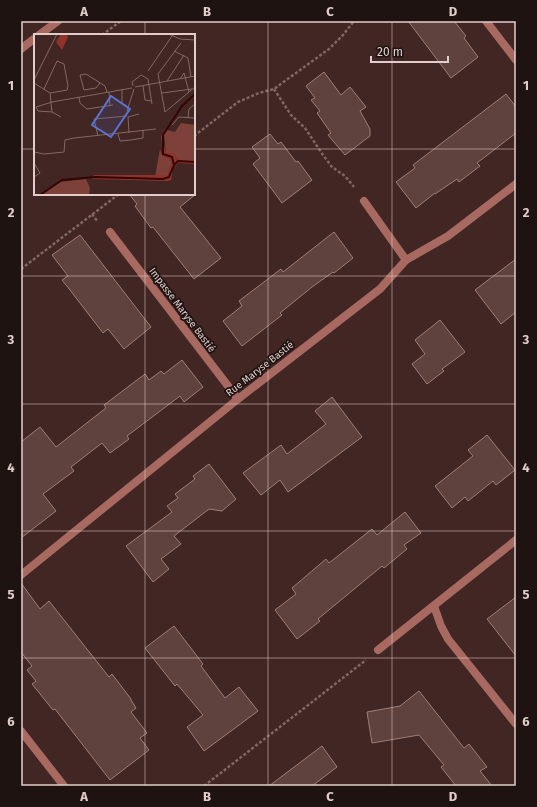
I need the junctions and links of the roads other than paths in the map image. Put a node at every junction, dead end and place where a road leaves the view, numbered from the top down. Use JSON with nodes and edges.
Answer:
{"nodes":[{"id":1,"x":58,"y":21,"type":"edge"},
{"id":2,"x":486,"y":21,"type":"edge"},
{"id":3,"x":40,"y":34,"type":"edge"},
{"id":4,"x":34,"y":39,"type":"edge"},
{"id":5,"x":21,"y":49,"type":"edge"},
{"id":6,"x":516,"y":60,"type":"edge"},
{"id":7,"x":516,"y":184,"type":"edge"},
{"id":8,"x":364,"y":201,"type":"road end"},
{"id":9,"x":110,"y":232,"type":"dead end"},
{"id":10,"x":406,"y":260,"type":"junction"},
{"id":11,"x":238,"y":399,"type":"junction"},
{"id":12,"x":516,"y":540,"type":"edge"},
{"id":13,"x":21,"y":575,"type":"edge"},
{"id":14,"x":434,"y":606,"type":"junction"},
{"id":15,"x":378,"y":650,"type":"road end"},
{"id":16,"x":516,"y":724,"type":"edge"},
{"id":17,"x":21,"y":731,"type":"edge"},
{"id":18,"x":64,"y":786,"type":"edge"}],
"edges":[{"from":1,"to":3,"type":"street"},
{"from":2,"to":6,"type":"street"},
{"from":4,"to":5,"type":"street"},
{"from":7,"to":10,"type":"street","name":"Rue Maryse Bastié"},
{"from":8,"to":10,"type":"street"},
{"from":9,"to":11,"type":"street","name":"Impasse Maryse Bastié"},
{"from":10,"to":11,"type":"street","name":"Rue Maryse Bastié"},
{"from":11,"to":13,"type":"street","name":"Rue Maryse Bastié"},
{"from":12,"to":14,"type":"street"},
{"from":14,"to":15,"type":"street"},
{"from":14,"to":16,"type":"street"},
{"from":17,"to":18,"type":"street"}]}
